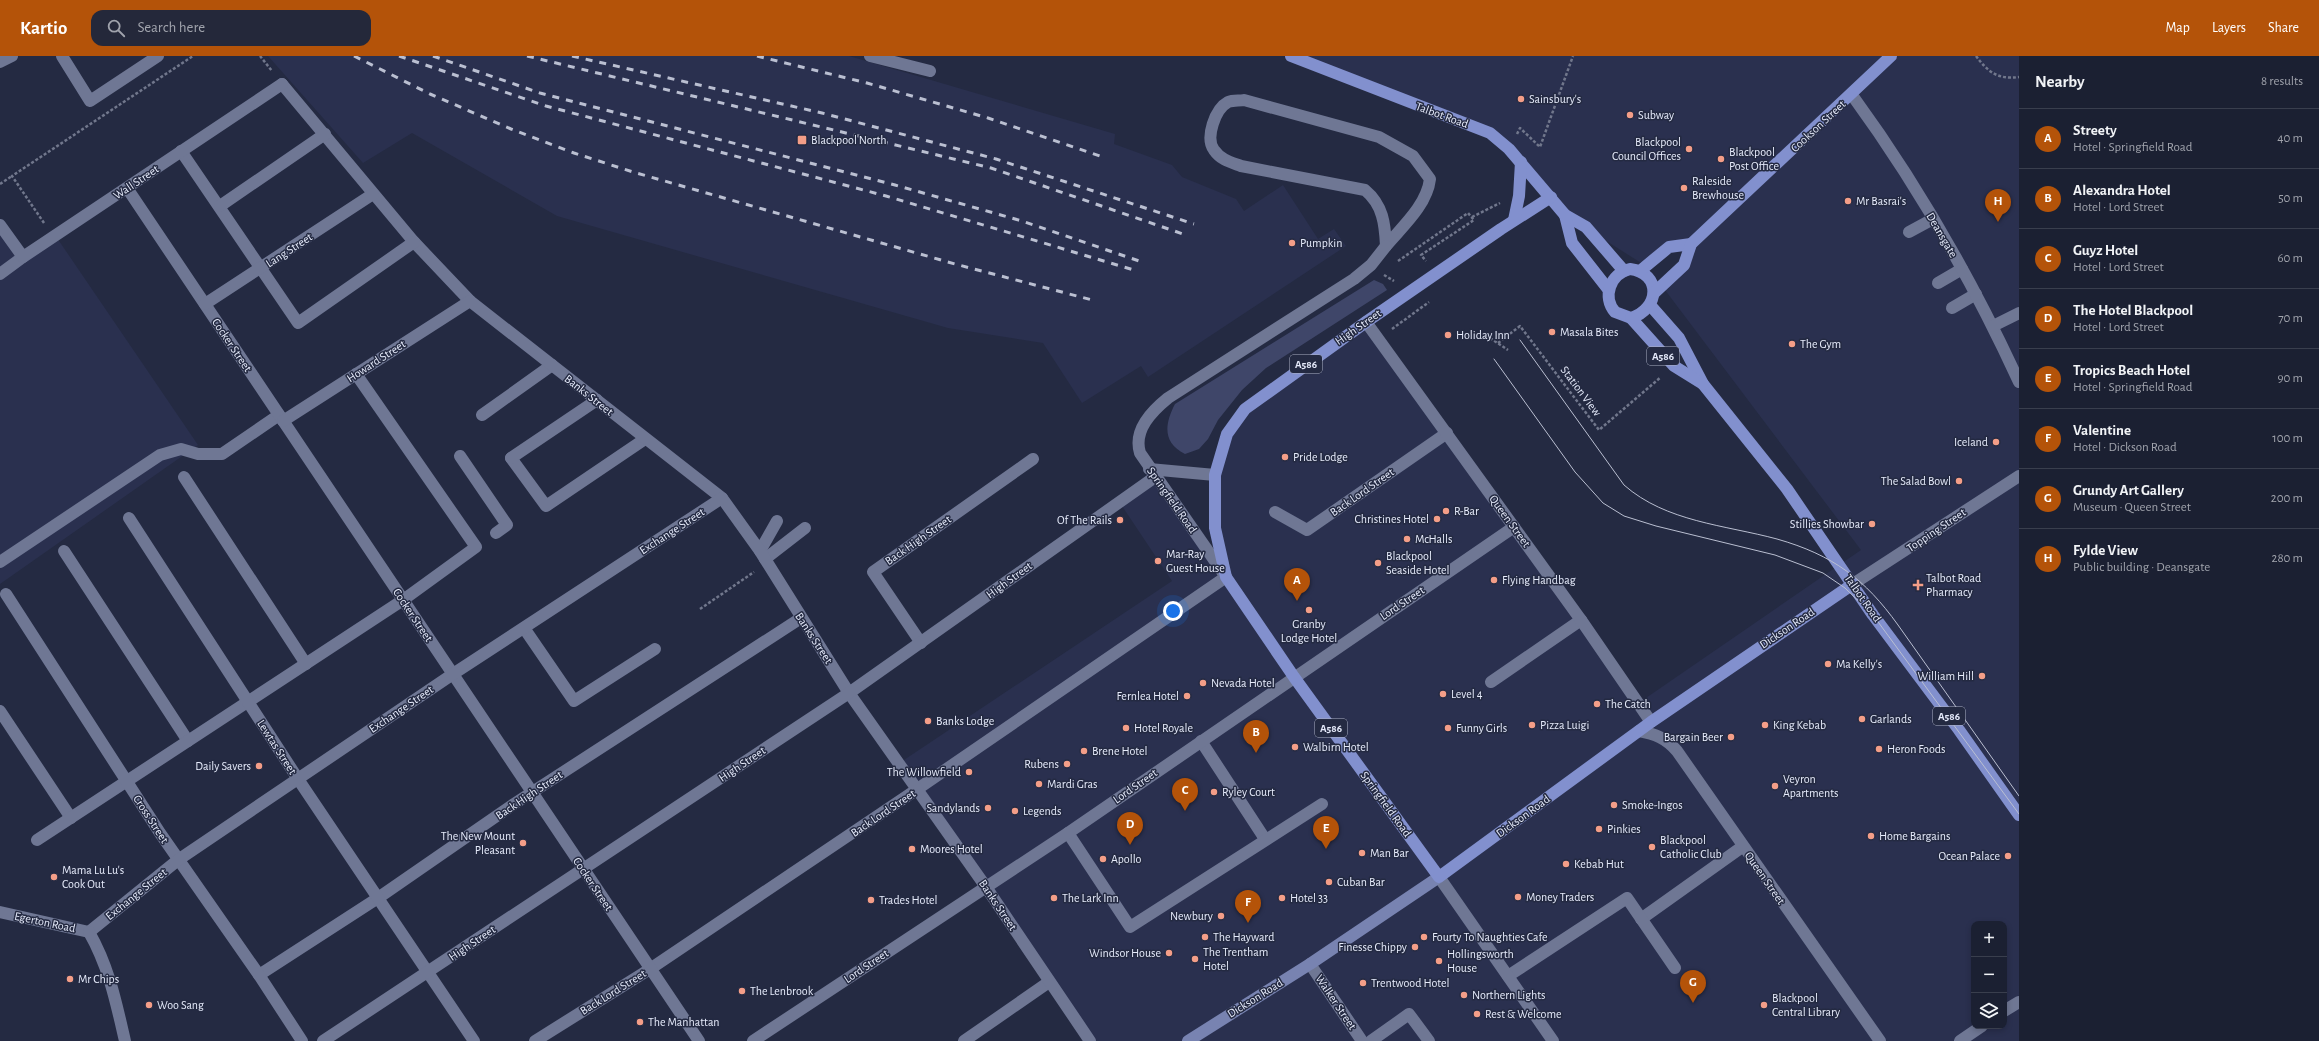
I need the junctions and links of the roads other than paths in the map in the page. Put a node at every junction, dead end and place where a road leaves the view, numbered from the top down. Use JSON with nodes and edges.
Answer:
{"nodes":[{"id":1,"x":12,"y":56,"type":"edge"},
{"id":2,"x":62,"y":56,"type":"edge"},
{"id":3,"x":158,"y":56,"type":"edge"},
{"id":4,"x":870,"y":56,"type":"edge"},
{"id":5,"x":1291,"y":56,"type":"edge"},
{"id":6,"x":1891,"y":56,"type":"edge"},
{"id":7,"x":0,"y":62,"type":"edge"},
{"id":8,"x":930,"y":71,"type":"dead end"},
{"id":9,"x":282,"y":84,"type":"joint"},
{"id":10,"x":1852,"y":95,"type":"junction"},
{"id":11,"x":325,"y":134,"type":"junction"},
{"id":12,"x":181,"y":151,"type":"junction"},
{"id":13,"x":1521,"y":162,"type":"junction"},
{"id":14,"x":127,"y":188,"type":"junction"},
{"id":15,"x":373,"y":194,"type":"junction"},
{"id":16,"x":1551,"y":197,"type":"junction"},
{"id":17,"x":220,"y":206,"type":"junction"},
{"id":18,"x":1565,"y":215,"type":"junction"},
{"id":19,"x":1933,"y":219,"type":"junction"},
{"id":20,"x":1514,"y":220,"type":"junction"},
{"id":21,"x":0,"y":225,"type":"edge"},
{"id":22,"x":1909,"y":232,"type":"dead end"},
{"id":23,"x":414,"y":242,"type":"junction"},
{"id":24,"x":1691,"y":244,"type":"junction"},
{"id":25,"x":1386,"y":246,"type":"junction"},
{"id":26,"x":23,"y":257,"type":"junction"},
{"id":27,"x":262,"y":268,"type":"junction"},
{"id":28,"x":1962,"y":269,"type":"junction"},
{"id":29,"x":1624,"y":271,"type":"junction"},
{"id":30,"x":1640,"y":272,"type":"junction"},
{"id":31,"x":0,"y":274,"type":"edge"},
{"id":32,"x":1938,"y":283,"type":"dead end"},
{"id":33,"x":1608,"y":288,"type":"junction"},
{"id":34,"x":1976,"y":294,"type":"junction"},
{"id":35,"x":1652,"y":299,"type":"junction"},
{"id":36,"x":470,"y":300,"type":"junction"},
{"id":37,"x":205,"y":304,"type":"junction"},
{"id":38,"x":1952,"y":308,"type":"dead end"},
{"id":39,"x":2019,"y":313,"type":"edge"},
{"id":40,"x":1632,"y":318,"type":"junction"},
{"id":41,"x":1366,"y":322,"type":"junction"},
{"id":42,"x":1993,"y":326,"type":"junction"},
{"id":43,"x":552,"y":365,"type":"junction"},
{"id":44,"x":356,"y":374,"type":"junction"},
{"id":45,"x":2019,"y":382,"type":"edge"},
{"id":46,"x":1703,"y":384,"type":"junction"},
{"id":47,"x":597,"y":400,"type":"junction"},
{"id":48,"x":482,"y":414,"type":"dead end"},
{"id":49,"x":281,"y":418,"type":"junction"},
{"id":50,"x":1447,"y":433,"type":"junction"},
{"id":51,"x":645,"y":438,"type":"junction"},
{"id":52,"x":460,"y":456,"type":"dead end"},
{"id":53,"x":1034,"y":459,"type":"dead end"},
{"id":54,"x":1152,"y":473,"type":"junction"},
{"id":55,"x":1215,"y":475,"type":"junction"},
{"id":56,"x":2019,"y":476,"type":"edge"},
{"id":57,"x":184,"y":477,"type":"dead end"},
{"id":58,"x":722,"y":498,"type":"junction"},
{"id":59,"x":1275,"y":512,"type":"dead end"},
{"id":60,"x":129,"y":518,"type":"dead end"},
{"id":61,"x":777,"y":521,"type":"dead end"},
{"id":62,"x":1514,"y":526,"type":"junction"},
{"id":63,"x":804,"y":528,"type":"dead end"},
{"id":64,"x":496,"y":532,"type":"dead end"},
{"id":65,"x":64,"y":551,"type":"dead end"},
{"id":66,"x":764,"y":558,"type":"junction"},
{"id":67,"x":0,"y":562,"type":"edge"},
{"id":68,"x":1226,"y":577,"type":"junction"},
{"id":69,"x":1853,"y":584,"type":"junction"},
{"id":70,"x":6,"y":594,"type":"dead end"},
{"id":71,"x":403,"y":600,"type":"junction"},
{"id":72,"x":801,"y":618,"type":"junction"},
{"id":73,"x":1581,"y":620,"type":"junction"},
{"id":74,"x":524,"y":628,"type":"junction"},
{"id":75,"x":921,"y":643,"type":"junction"},
{"id":76,"x":655,"y":649,"type":"dead end"},
{"id":77,"x":306,"y":664,"type":"junction"},
{"id":78,"x":453,"y":674,"type":"junction"},
{"id":79,"x":1294,"y":677,"type":"junction"},
{"id":80,"x":1491,"y":682,"type":"dead end"},
{"id":81,"x":849,"y":693,"type":"junction"},
{"id":82,"x":248,"y":702,"type":"junction"},
{"id":83,"x":0,"y":711,"type":"edge"},
{"id":84,"x":1652,"y":722,"type":"junction"},
{"id":85,"x":1639,"y":731,"type":"junction"},
{"id":86,"x":188,"y":741,"type":"junction"},
{"id":87,"x":1201,"y":741,"type":"junction"},
{"id":88,"x":298,"y":779,"type":"junction"},
{"id":89,"x":127,"y":782,"type":"junction"},
{"id":90,"x":916,"y":790,"type":"junction"},
{"id":91,"x":532,"y":793,"type":"junction"},
{"id":92,"x":1322,"y":804,"type":"dead end"},
{"id":93,"x":2019,"y":815,"type":"edge"},
{"id":94,"x":71,"y":818,"type":"junction"},
{"id":95,"x":1068,"y":833,"type":"junction"},
{"id":96,"x":1265,"y":839,"type":"junction"},
{"id":97,"x":37,"y":840,"type":"dead end"},
{"id":98,"x":1742,"y":847,"type":"junction"},
{"id":99,"x":178,"y":860,"type":"junction"},
{"id":100,"x":583,"y":869,"type":"junction"},
{"id":101,"x":1439,"y":877,"type":"junction"},
{"id":102,"x":986,"y":886,"type":"junction"},
{"id":103,"x":378,"y":898,"type":"junction"},
{"id":104,"x":0,"y":912,"type":"edge"},
{"id":105,"x":1641,"y":919,"type":"junction"},
{"id":106,"x":89,"y":932,"type":"junction"},
{"id":107,"x":1310,"y":964,"type":"junction"},
{"id":108,"x":650,"y":968,"type":"junction"},
{"id":109,"x":1675,"y":968,"type":"dead end"},
{"id":110,"x":429,"y":972,"type":"junction"},
{"id":111,"x":259,"y":975,"type":"junction"},
{"id":112,"x":1508,"y":976,"type":"junction"},
{"id":113,"x":1049,"y":982,"type":"junction"},
{"id":114,"x":2019,"y":1002,"type":"edge"},
{"id":115,"x":2007,"y":1010,"type":"edge"},
{"id":116,"x":1978,"y":1029,"type":"edge"},
{"id":117,"x":125,"y":1041,"type":"edge"},
{"id":118,"x":302,"y":1041,"type":"edge"},
{"id":119,"x":323,"y":1041,"type":"edge"},
{"id":120,"x":474,"y":1041,"type":"edge"},
{"id":121,"x":535,"y":1041,"type":"edge"},
{"id":122,"x":699,"y":1041,"type":"edge"},
{"id":123,"x":753,"y":1041,"type":"edge"},
{"id":124,"x":964,"y":1041,"type":"edge"},
{"id":125,"x":1090,"y":1041,"type":"edge"},
{"id":126,"x":1188,"y":1041,"type":"edge"},
{"id":127,"x":1362,"y":1041,"type":"edge"},
{"id":128,"x":1371,"y":1041,"type":"edge"},
{"id":129,"x":1429,"y":1041,"type":"edge"},
{"id":130,"x":1553,"y":1041,"type":"edge"},
{"id":131,"x":1880,"y":1041,"type":"edge"},
{"id":132,"x":1960,"y":1041,"type":"edge"}],
"edges":[{"from":1,"to":7,"type":"street"},
{"from":2,"to":3,"type":"street"},
{"from":4,"to":8,"type":"street"},
{"from":5,"to":13,"type":"main road","name":"Talbot Road"},
{"from":6,"to":10,"type":"main road","name":"Cookson Street"},
{"from":9,"to":11,"type":"street","name":"Banks Street"},
{"from":9,"to":12,"type":"street","name":"Wall Street"},
{"from":10,"to":19,"type":"street","name":"Deansgate"},
{"from":10,"to":24,"type":"main road","name":"Cookson Street"},
{"from":11,"to":15,"type":"street","name":"Banks Street"},
{"from":11,"to":17,"type":"street"},
{"from":12,"to":14,"type":"street","name":"Wall Street"},
{"from":12,"to":17,"type":"street"},
{"from":13,"to":16,"type":"main road","name":"Talbot Road"},
{"from":13,"to":20,"type":"main road"},
{"from":14,"to":26,"type":"street","name":"Wall Street"},
{"from":14,"to":37,"type":"street","name":"Cocker Street"},
{"from":15,"to":23,"type":"street","name":"Banks Street"},
{"from":15,"to":27,"type":"street","name":"Lang Street"},
{"from":16,"to":18,"type":"main road","name":"Talbot Road"},
{"from":16,"to":20,"type":"main road","name":"High Street","number":"A586"},
{"from":17,"to":27,"type":"street"},
{"from":18,"to":29,"type":"main road","name":"Talbot Road"},
{"from":18,"to":33,"type":"main road","name":"Talbot Road"},
{"from":19,"to":22,"type":"street"},
{"from":19,"to":28,"type":"street","name":"Deansgate"},
{"from":20,"to":41,"type":"main road","name":"High Street","number":"A586"},
{"from":21,"to":26,"type":"street"},
{"from":23,"to":27,"type":"street"},
{"from":23,"to":36,"type":"street","name":"Banks Street"},
{"from":24,"to":30,"type":"main road"},
{"from":24,"to":35,"type":"main road","name":"Cookson Street"},
{"from":25,"to":25,"type":"street"},
{"from":25,"to":54,"type":"street","name":"Springfield Road"},
{"from":26,"to":31,"type":"street","name":"Wall Street"},
{"from":27,"to":37,"type":"street","name":"Lang Street"},
{"from":28,"to":32,"type":"street"},
{"from":28,"to":34,"type":"street","name":"Deansgate"},
{"from":29,"to":30,"type":"main road"},
{"from":29,"to":33,"type":"main road"},
{"from":30,"to":35,"type":"main road","number":"A586"},
{"from":33,"to":40,"type":"main road","number":"A586"},
{"from":34,"to":38,"type":"street"},
{"from":34,"to":42,"type":"street","name":"Deansgate"},
{"from":35,"to":40,"type":"main road"},
{"from":35,"to":46,"type":"main road","name":"Talbot Road","number":"A586"},
{"from":36,"to":43,"type":"street","name":"Banks Street"},
{"from":36,"to":44,"type":"street","name":"Howard Street"},
{"from":37,"to":49,"type":"street","name":"Cocker Street"},
{"from":39,"to":42,"type":"street"},
{"from":40,"to":46,"type":"main road","name":"Talbot Road","number":"A586"},
{"from":41,"to":50,"type":"street","name":"Queen Street"},
{"from":41,"to":55,"type":"main road","name":"High Street","number":"A586"},
{"from":42,"to":45,"type":"street","name":"Deansgate"},
{"from":43,"to":47,"type":"street","name":"Banks Street"},
{"from":43,"to":48,"type":"street"},
{"from":44,"to":49,"type":"street","name":"Howard Street"},
{"from":44,"to":71,"type":"street"},
{"from":46,"to":69,"type":"main road","name":"Talbot Road","number":"A586"},
{"from":47,"to":51,"type":"street","name":"Banks Street"},
{"from":47,"to":51,"type":"street"},
{"from":49,"to":67,"type":"street","name":"Howard Street"},
{"from":49,"to":71,"type":"street","name":"Cocker Street"},
{"from":50,"to":59,"type":"street","name":"Back Lord Street"},
{"from":50,"to":62,"type":"street","name":"Queen Street"},
{"from":51,"to":58,"type":"street","name":"Banks Street"},
{"from":52,"to":64,"type":"street"},
{"from":53,"to":75,"type":"street","name":"Back High Street"},
{"from":54,"to":55,"type":"street"},
{"from":54,"to":68,"type":"street","name":"Springfield Road"},
{"from":54,"to":75,"type":"street","name":"High Street"},
{"from":55,"to":68,"type":"main road","name":"High Street","number":"A586"},
{"from":56,"to":69,"type":"street","name":"Topping Street"},
{"from":57,"to":77,"type":"street"},
{"from":58,"to":66,"type":"street","name":"Banks Street"},
{"from":58,"to":74,"type":"street","name":"Exchange Street"},
{"from":60,"to":82,"type":"street","name":"Lewtas Street"},
{"from":61,"to":66,"type":"street"},
{"from":62,"to":73,"type":"street","name":"Queen Street"},
{"from":62,"to":79,"type":"street","name":"Lord Street"},
{"from":63,"to":66,"type":"street"},
{"from":65,"to":86,"type":"street"},
{"from":66,"to":72,"type":"street","name":"Banks Street"},
{"from":68,"to":79,"type":"main road","name":"Springfield Road","number":"A586"},
{"from":68,"to":90,"type":"street","name":"Back Lord Street"},
{"from":69,"to":84,"type":"main road","name":"Dickson Road"},
{"from":69,"to":93,"type":"main road","name":"Talbot Road","number":"A586"},
{"from":70,"to":89,"type":"street","name":"Cross Street"},
{"from":71,"to":77,"type":"street"},
{"from":71,"to":78,"type":"street","name":"Cocker Street"},
{"from":72,"to":81,"type":"street","name":"Banks Street"},
{"from":72,"to":91,"type":"street","name":"Back High Street"},
{"from":73,"to":80,"type":"street"},
{"from":73,"to":84,"type":"street","name":"Queen Street"},
{"from":74,"to":76,"type":"street"},
{"from":74,"to":78,"type":"street","name":"Exchange Street"},
{"from":75,"to":81,"type":"street","name":"High Street"},
{"from":77,"to":82,"type":"street"},
{"from":78,"to":88,"type":"street","name":"Exchange Street"},
{"from":78,"to":91,"type":"street","name":"Cocker Street"},
{"from":79,"to":87,"type":"street","name":"Lord Street"},
{"from":79,"to":101,"type":"main road","name":"Springfield Road","number":"A586"},
{"from":81,"to":90,"type":"street","name":"Banks Street"},
{"from":81,"to":100,"type":"street","name":"High Street"},
{"from":82,"to":86,"type":"street"},
{"from":82,"to":88,"type":"street","name":"Lewtas Street"},
{"from":83,"to":94,"type":"street"},
{"from":84,"to":85,"type":"main road","name":"Dickson Road"},
{"from":85,"to":98,"type":"street","name":"Queen Street"},
{"from":85,"to":101,"type":"main road","name":"Dickson Road"},
{"from":86,"to":89,"type":"street"},
{"from":87,"to":95,"type":"street","name":"Lord Street"},
{"from":87,"to":96,"type":"street"},
{"from":88,"to":99,"type":"street","name":"Exchange Street"},
{"from":88,"to":103,"type":"street","name":"Lewtas Street"},
{"from":89,"to":94,"type":"street"},
{"from":89,"to":99,"type":"street","name":"Cross Street"},
{"from":90,"to":102,"type":"street","name":"Banks Street"},
{"from":90,"to":108,"type":"street","name":"Back Lord Street"},
{"from":91,"to":100,"type":"street","name":"Cocker Street"},
{"from":91,"to":103,"type":"street","name":"Back High Street"},
{"from":92,"to":96,"type":"street"},
{"from":94,"to":97,"type":"street"},
{"from":95,"to":96,"type":"street"},
{"from":95,"to":102,"type":"street","name":"Lord Street"},
{"from":98,"to":105,"type":"street"},
{"from":98,"to":131,"type":"street","name":"Queen Street"},
{"from":99,"to":106,"type":"street","name":"Exchange Street"},
{"from":99,"to":111,"type":"street","name":"Cross Street"},
{"from":100,"to":108,"type":"street","name":"Cocker Street"},
{"from":100,"to":110,"type":"street","name":"High Street"},
{"from":101,"to":107,"type":"street","name":"Dickson Road"},
{"from":101,"to":112,"type":"street","name":"Springfield Road"},
{"from":102,"to":113,"type":"street","name":"Banks Street"},
{"from":102,"to":123,"type":"street","name":"Lord Street"},
{"from":103,"to":110,"type":"street","name":"Lewtas Street"},
{"from":103,"to":111,"type":"street","name":"Back High Street"},
{"from":104,"to":106,"type":"street","name":"Egerton Road"},
{"from":105,"to":109,"type":"street"},
{"from":105,"to":112,"type":"street"},
{"from":106,"to":117,"type":"street"},
{"from":107,"to":126,"type":"street","name":"Dickson Road"},
{"from":107,"to":127,"type":"street","name":"Walker Street"},
{"from":108,"to":121,"type":"street","name":"Back Lord Street"},
{"from":108,"to":122,"type":"street","name":"Cocker Street"},
{"from":110,"to":119,"type":"street","name":"High Street"},
{"from":110,"to":120,"type":"street","name":"Lewtas Street"},
{"from":111,"to":118,"type":"street","name":"Cross Street"},
{"from":112,"to":130,"type":"street","name":"Springfield Road"},
{"from":113,"to":124,"type":"street"},
{"from":113,"to":125,"type":"street","name":"Banks Street"},
{"from":114,"to":115,"type":"street"},
{"from":116,"to":132,"type":"street"},
{"from":128,"to":129,"type":"street"}]}
